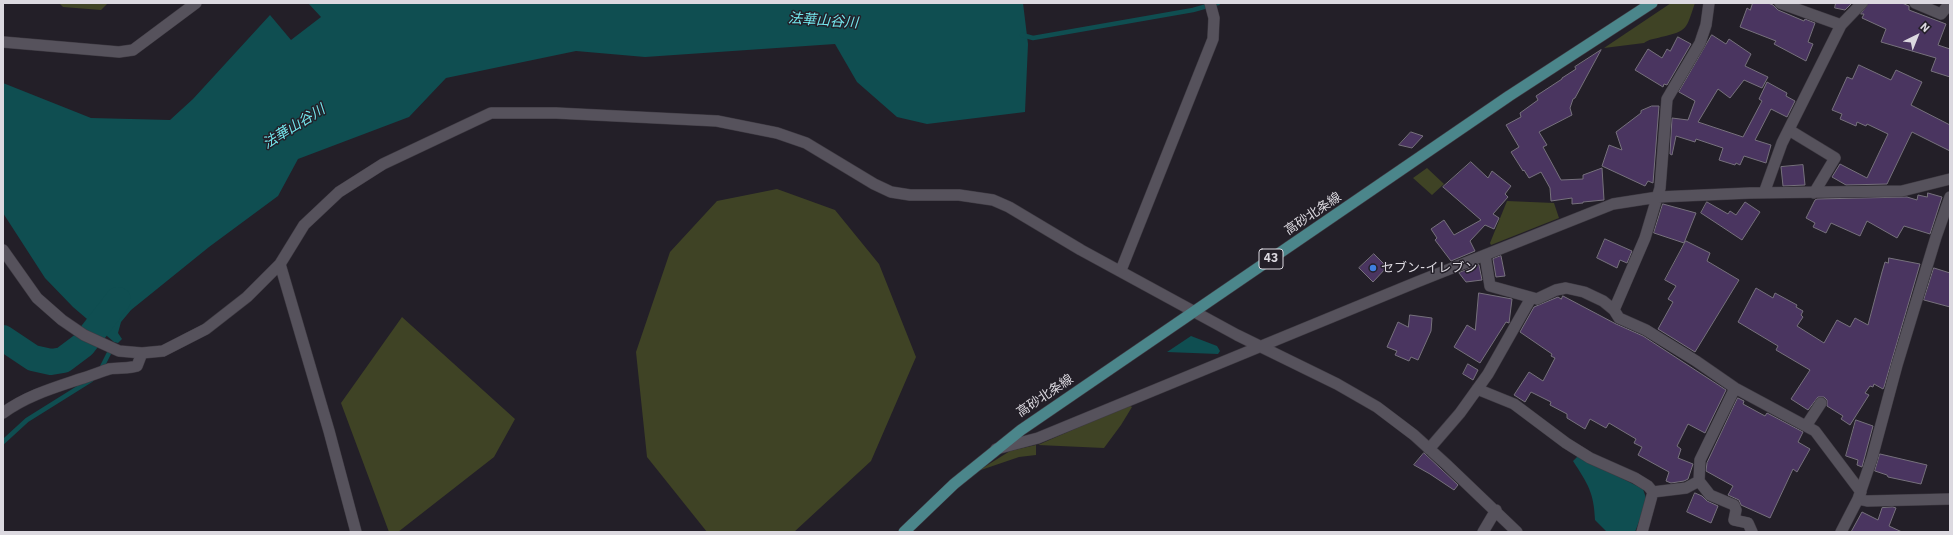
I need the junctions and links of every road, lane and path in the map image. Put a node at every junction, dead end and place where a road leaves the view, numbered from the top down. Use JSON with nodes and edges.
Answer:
{"nodes":[{"id":1,"x":196,"y":3,"type":"edge"},
{"id":2,"x":1210,"y":3,"type":"edge"},
{"id":3,"x":1652,"y":3,"type":"edge"},
{"id":4,"x":1709,"y":3,"type":"edge"},
{"id":5,"x":1780,"y":3,"type":"edge"},
{"id":6,"x":1862,"y":3,"type":"edge"},
{"id":7,"x":1915,"y":3,"type":"edge"},
{"id":8,"x":1950,"y":4,"type":"edge"},
{"id":9,"x":1841,"y":25,"type":"junction"},
{"id":10,"x":3,"y":42,"type":"edge"},
{"id":11,"x":1789,"y":130,"type":"junction"},
{"id":12,"x":1950,"y":179,"type":"edge"},
{"id":13,"x":1764,"y":193,"type":"junction"},
{"id":14,"x":1814,"y":193,"type":"junction"},
{"id":15,"x":1950,"y":196,"type":"edge"},
{"id":16,"x":1658,"y":197,"type":"junction"},
{"id":17,"x":3,"y":250,"type":"edge"},
{"id":18,"x":1485,"y":255,"type":"junction"},
{"id":19,"x":280,"y":264,"type":"junction"},
{"id":20,"x":1121,"y":270,"type":"junction"},
{"id":21,"x":1531,"y":298,"type":"junction"},
{"id":22,"x":1614,"y":310,"type":"junction"},
{"id":23,"x":1195,"y":312,"type":"junction"},
{"id":24,"x":1259,"y":346,"type":"junction"},
{"id":25,"x":142,"y":353,"type":"junction"},
{"id":26,"x":1736,"y":388,"type":"junction"},
{"id":27,"x":1477,"y":389,"type":"junction"},
{"id":28,"x":1821,"y":403,"type":"dead end"},
{"id":29,"x":3,"y":413,"type":"edge"},
{"id":30,"x":1806,"y":426,"type":"junction"},
{"id":31,"x":1429,"y":448,"type":"junction"},
{"id":32,"x":994,"y":450,"type":"junction"},
{"id":33,"x":1699,"y":482,"type":"junction"},
{"id":34,"x":1653,"y":492,"type":"junction"},
{"id":35,"x":1859,"y":495,"type":"junction"},
{"id":36,"x":1950,"y":499,"type":"edge"},
{"id":37,"x":1496,"y":510,"type":"junction"},
{"id":38,"x":356,"y":532,"type":"edge"},
{"id":39,"x":904,"y":532,"type":"edge"},
{"id":40,"x":1483,"y":532,"type":"edge"},
{"id":41,"x":1517,"y":532,"type":"edge"},
{"id":42,"x":1642,"y":532,"type":"edge"},
{"id":43,"x":1752,"y":532,"type":"edge"},
{"id":44,"x":1841,"y":532,"type":"edge"}],
"edges":[{"from":1,"to":10,"type":"street"},
{"from":2,"to":20,"type":"street"},
{"from":3,"to":23,"type":"main road","name":"高砂北条線","number":"43"},
{"from":4,"to":16,"type":"street"},
{"from":5,"to":9,"type":"street"},
{"from":6,"to":9,"type":"street"},
{"from":7,"to":8,"type":"street"},
{"from":9,"to":11,"type":"street"},
{"from":11,"to":13,"type":"street"},
{"from":11,"to":14,"type":"street"},
{"from":12,"to":14,"type":"street"},
{"from":13,"to":14,"type":"street"},
{"from":13,"to":16,"type":"street"},
{"from":15,"to":35,"type":"street"},
{"from":16,"to":18,"type":"street"},
{"from":16,"to":22,"type":"street"},
{"from":17,"to":25,"type":"street"},
{"from":18,"to":21,"type":"street"},
{"from":18,"to":24,"type":"street"},
{"from":19,"to":20,"type":"street"},
{"from":19,"to":25,"type":"street"},
{"from":19,"to":38,"type":"street"},
{"from":20,"to":23,"type":"street"},
{"from":21,"to":22,"type":"street"},
{"from":21,"to":27,"type":"street"},
{"from":22,"to":26,"type":"street"},
{"from":23,"to":24,"type":"street"},
{"from":23,"to":32,"type":"main road","name":"高砂北条線","number":"43"},
{"from":24,"to":31,"type":"street"},
{"from":24,"to":32,"type":"street"},
{"from":25,"to":29,"type":"street"},
{"from":26,"to":30,"type":"street"},
{"from":26,"to":33,"type":"street"},
{"from":27,"to":31,"type":"street"},
{"from":27,"to":34,"type":"street"},
{"from":28,"to":30,"type":"street"},
{"from":30,"to":35,"type":"street"},
{"from":31,"to":37,"type":"street"},
{"from":32,"to":39,"type":"main road","name":"高砂北条線","number":"43"},
{"from":33,"to":34,"type":"street"},
{"from":33,"to":43,"type":"street"},
{"from":34,"to":42,"type":"street"},
{"from":35,"to":36,"type":"street"},
{"from":35,"to":44,"type":"street"},
{"from":37,"to":40,"type":"street"},
{"from":37,"to":41,"type":"street"}]}
